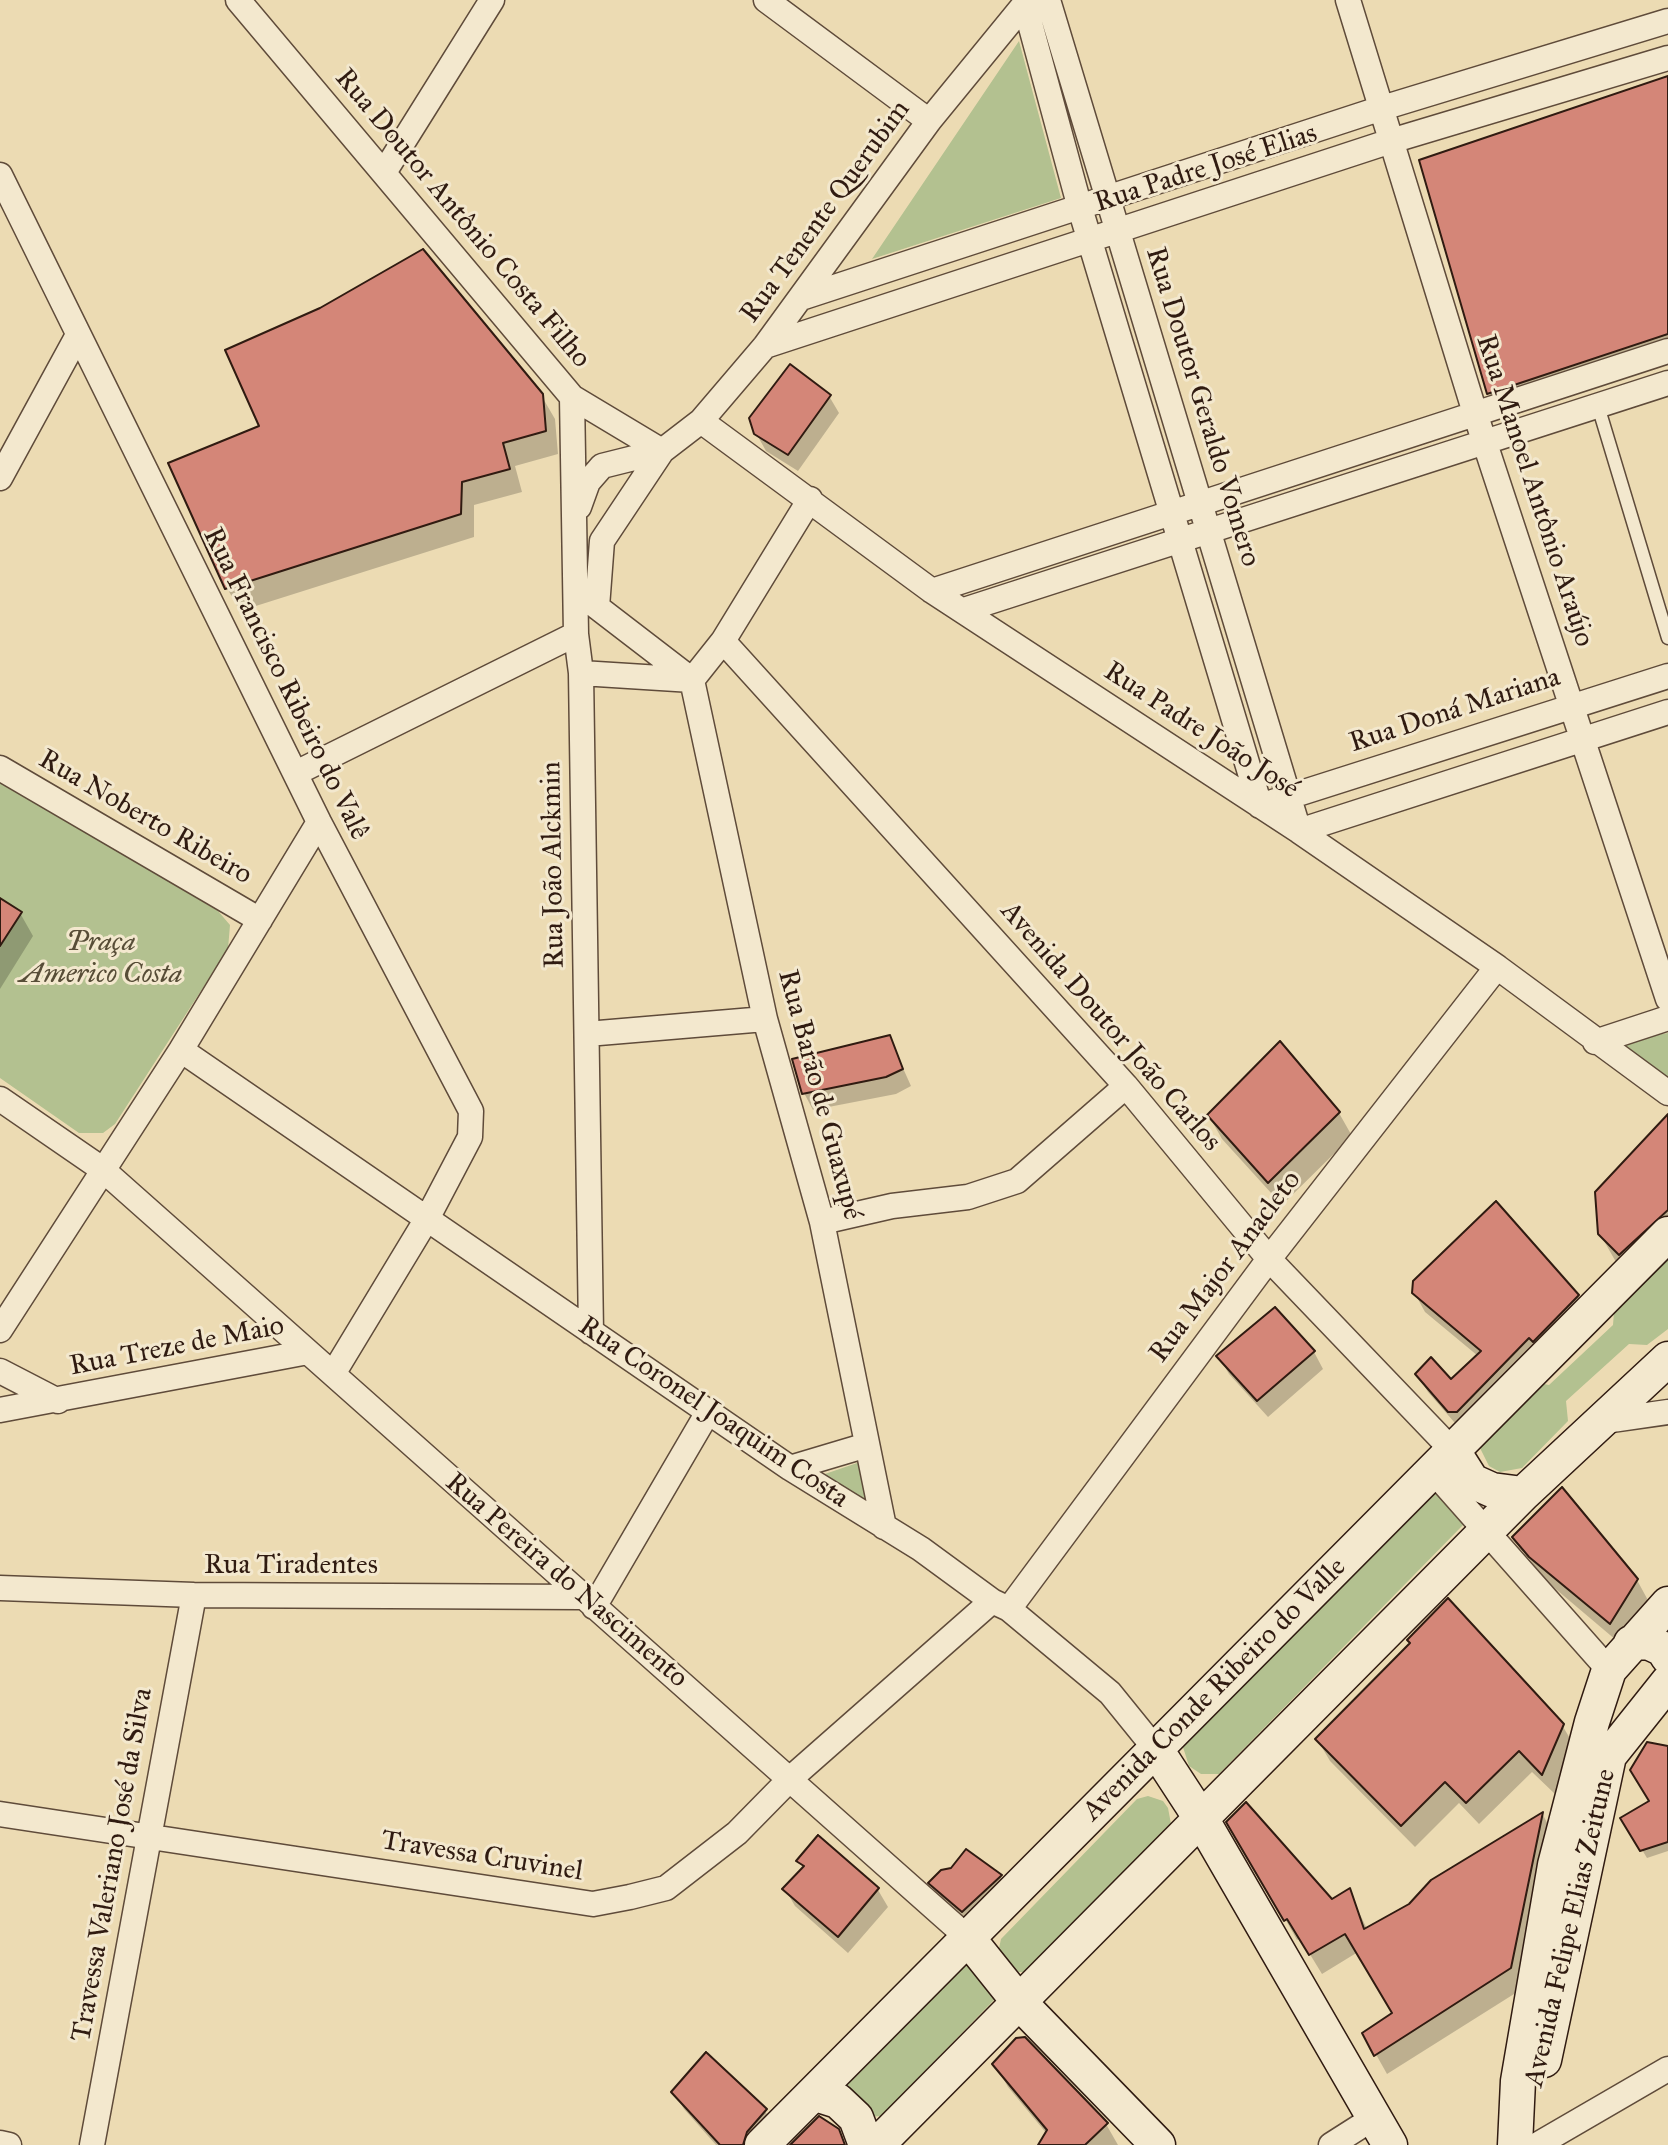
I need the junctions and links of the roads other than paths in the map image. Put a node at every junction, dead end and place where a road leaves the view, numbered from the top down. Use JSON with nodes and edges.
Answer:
{"nodes":[{"id":1,"x":238,"y":0,"type":"edge"},
{"id":2,"x":492,"y":0,"type":"edge"},
{"id":3,"x":766,"y":0,"type":"edge"},
{"id":4,"x":1348,"y":0,"type":"edge"},
{"id":5,"x":1034,"y":2,"type":"edge"},
{"id":6,"x":1668,"y":21,"type":"edge"},
{"id":7,"x":1668,"y":58,"type":"edge"},
{"id":8,"x":1379,"y":109,"type":"junction"},
{"id":9,"x":929,"y":121,"type":"junction"},
{"id":10,"x":1391,"y":141,"type":"junction"},
{"id":11,"x":385,"y":171,"type":"junction"},
{"id":12,"x":0,"y":175,"type":"edge"},
{"id":13,"x":1107,"y":201,"type":"junction"},
{"id":14,"x":1080,"y":208,"type":"junction"},
{"id":15,"x":1116,"y":229,"type":"junction"},
{"id":16,"x":1090,"y":238,"type":"junction"},
{"id":17,"x":801,"y":298,"type":"junction"},
{"id":18,"x":78,"y":335,"type":"junction"},
{"id":19,"x":765,"y":346,"type":"junction"},
{"id":20,"x":1668,"y":351,"type":"edge"},
{"id":21,"x":1668,"y":383,"type":"edge"},
{"id":22,"x":572,"y":397,"type":"junction"},
{"id":23,"x":1598,"y":406,"type":"junction"},
{"id":24,"x":1475,"y":413,"type":"junction"},
{"id":25,"x":701,"y":421,"type":"junction"},
{"id":26,"x":1486,"y":443,"type":"junction"},
{"id":27,"x":662,"y":451,"type":"junction"},
{"id":28,"x":0,"y":478,"type":"edge"},
{"id":29,"x":810,"y":499,"type":"junction"},
{"id":30,"x":1201,"y":501,"type":"junction"},
{"id":31,"x":1171,"y":511,"type":"junction"},
{"id":32,"x":575,"y":516,"type":"junction"},
{"id":33,"x":1209,"y":532,"type":"junction"},
{"id":34,"x":1182,"y":540,"type":"junction"},
{"id":35,"x":932,"y":591,"type":"junction"},
{"id":36,"x":964,"y":610,"type":"junction"},
{"id":37,"x":576,"y":634,"type":"junction"},
{"id":38,"x":1668,"y":638,"type":"edge"},
{"id":39,"x":723,"y":641,"type":"junction"},
{"id":40,"x":581,"y":673,"type":"junction"},
{"id":41,"x":1668,"y":676,"type":"edge"},
{"id":42,"x":692,"y":680,"type":"junction"},
{"id":43,"x":1572,"y":705,"type":"junction"},
{"id":44,"x":1668,"y":712,"type":"edge"},
{"id":45,"x":1583,"y":738,"type":"junction"},
{"id":46,"x":0,"y":768,"type":"edge"},
{"id":47,"x":296,"y":773,"type":"junction"},
{"id":48,"x":1288,"y":796,"type":"junction"},
{"id":49,"x":1260,"y":806,"type":"junction"},
{"id":50,"x":319,"y":822,"type":"junction"},
{"id":51,"x":1299,"y":831,"type":"junction"},
{"id":52,"x":260,"y":920,"type":"junction"},
{"id":53,"x":1497,"y":967,"type":"junction"},
{"id":54,"x":1668,"y":999,"type":"edge"},
{"id":55,"x":1668,"y":1018,"type":"edge"},
{"id":56,"x":765,"y":1019,"type":"junction"},
{"id":57,"x":587,"y":1034,"type":"junction"},
{"id":58,"x":1595,"y":1042,"type":"junction"},
{"id":59,"x":181,"y":1050,"type":"junction"},
{"id":60,"x":1126,"y":1086,"type":"junction"},
{"id":61,"x":1668,"y":1093,"type":"edge"},
{"id":62,"x":0,"y":1099,"type":"edge"},
{"id":63,"x":102,"y":1169,"type":"junction"},
{"id":64,"x":428,"y":1217,"type":"junction"},
{"id":65,"x":822,"y":1222,"type":"junction"},
{"id":66,"x":1668,"y":1234,"type":"edge"},
{"id":67,"x":1269,"y":1259,"type":"junction"},
{"id":68,"x":0,"y":1330,"type":"edge"},
{"id":69,"x":591,"y":1332,"type":"junction"},
{"id":70,"x":308,"y":1352,"type":"junction"},
{"id":71,"x":1668,"y":1359,"type":"edge"},
{"id":72,"x":0,"y":1371,"type":"edge"},
{"id":73,"x":333,"y":1374,"type":"junction"},
{"id":74,"x":58,"y":1401,"type":"junction"},
{"id":75,"x":0,"y":1410,"type":"edge"},
{"id":76,"x":708,"y":1412,"type":"junction"},
{"id":77,"x":1668,"y":1412,"type":"edge"},
{"id":78,"x":1605,"y":1421,"type":"junction"},
{"id":79,"x":867,"y":1445,"type":"junction"},
{"id":80,"x":1443,"y":1461,"type":"junction"},
{"id":81,"x":790,"y":1468,"type":"junction"},
{"id":82,"x":1523,"y":1494,"type":"junction"},
{"id":83,"x":884,"y":1527,"type":"junction"},
{"id":84,"x":1488,"y":1530,"type":"junction"},
{"id":85,"x":0,"y":1588,"type":"edge"},
{"id":86,"x":194,"y":1595,"type":"junction"},
{"id":87,"x":588,"y":1602,"type":"junction"},
{"id":88,"x":1668,"y":1604,"type":"edge"},
{"id":89,"x":1000,"y":1605,"type":"junction"},
{"id":90,"x":1631,"y":1643,"type":"junction"},
{"id":91,"x":1668,"y":1657,"type":"edge"},
{"id":92,"x":1608,"y":1674,"type":"junction"},
{"id":93,"x":1662,"y":1700,"type":"edge"},
{"id":94,"x":1157,"y":1751,"type":"junction"},
{"id":95,"x":791,"y":1778,"type":"junction"},
{"id":96,"x":0,"y":1814,"type":"edge"},
{"id":97,"x":1202,"y":1820,"type":"junction"},
{"id":98,"x":148,"y":1835,"type":"junction"},
{"id":99,"x":967,"y":1937,"type":"junction"},
{"id":100,"x":1019,"y":2002,"type":"junction"},
{"id":101,"x":1668,"y":2069,"type":"edge"},
{"id":102,"x":816,"y":2094,"type":"junction"},
{"id":103,"x":1383,"y":2131,"type":"edge"},
{"id":104,"x":0,"y":2143,"type":"edge"},
{"id":105,"x":9,"y":2145,"type":"edge"},
{"id":106,"x":92,"y":2145,"type":"edge"},
{"id":107,"x":762,"y":2145,"type":"edge"},
{"id":108,"x":866,"y":2145,"type":"edge"},
{"id":109,"x":877,"y":2145,"type":"edge"},
{"id":110,"x":1158,"y":2145,"type":"edge"},
{"id":111,"x":1331,"y":2145,"type":"edge"},
{"id":112,"x":1517,"y":2145,"type":"edge"},
{"id":113,"x":1537,"y":2145,"type":"edge"}],
"edges":[{"from":1,"to":11,"type":"street","name":"Rua Doutor Antônio Costa Filho"},
{"from":2,"to":11,"type":"street"},
{"from":3,"to":9,"type":"street"},
{"from":4,"to":8,"type":"street","name":"Rua Manoel Antônio Araújo"},
{"from":5,"to":9,"type":"street","name":"Rua Tenente Querubim"},
{"from":5,"to":13,"type":"street","name":"Rua Doutor Geraldo Vomero"},
{"from":5,"to":14,"type":"street","name":"Rua Doutor Geraldo Vomero"},
{"from":6,"to":8,"type":"street","name":"Rua Padre José Elias"},
{"from":7,"to":10,"type":"street","name":"Rua Padre José Elias"},
{"from":8,"to":10,"type":"street","name":"Rua Manoel Antônio Araújo"},
{"from":8,"to":13,"type":"street","name":"Rua Padre José Elias"},
{"from":9,"to":17,"type":"street","name":"Rua Tenente Querubim"},
{"from":10,"to":15,"type":"street","name":"Rua Padre José Elias"},
{"from":10,"to":24,"type":"street","name":"Rua Manoel Antônio Araújo"},
{"from":11,"to":22,"type":"street","name":"Rua Doutor Antônio Costa Filho"},
{"from":12,"to":18,"type":"street","name":"Rua Francisco Ribeiro do Valê"},
{"from":13,"to":14,"type":"street","name":"Rua Padre José Elias"},
{"from":13,"to":15,"type":"street","name":"Rua Doutor Geraldo Vomero"},
{"from":14,"to":16,"type":"street","name":"Rua Doutor Geraldo Vomero"},
{"from":14,"to":17,"type":"street","name":"Rua Padre José Elias"},
{"from":15,"to":16,"type":"street","name":"Rua Padre José Elias"},
{"from":15,"to":30,"type":"street","name":"Rua Doutor Geraldo Vomero"},
{"from":16,"to":19,"type":"street","name":"Rua Padre José Elias"},
{"from":16,"to":31,"type":"street","name":"Rua Doutor Geraldo Vomero"},
{"from":17,"to":19,"type":"street","name":"Rua Tenente Querubim"},
{"from":18,"to":28,"type":"street"},
{"from":18,"to":47,"type":"street","name":"Rua Francisco Ribeiro do Valê"},
{"from":19,"to":25,"type":"street","name":"Rua Tenente Querubim"},
{"from":20,"to":24,"type":"street"},
{"from":21,"to":23,"type":"street"},
{"from":22,"to":27,"type":"street","name":"Rua Doutor Antônio Costa Filho"},
{"from":22,"to":32,"type":"street","name":"Rua João Alckmin"},
{"from":23,"to":26,"type":"street"},
{"from":23,"to":38,"type":"lane"},
{"from":24,"to":26,"type":"street","name":"Rua Manoel Antônio Araújo"},
{"from":24,"to":30,"type":"street"},
{"from":25,"to":27,"type":"street","name":"Rua Tenente Querubim"},
{"from":25,"to":29,"type":"street","name":"Rua Padre João José"},
{"from":26,"to":33,"type":"street"},
{"from":26,"to":43,"type":"street","name":"Rua Manoel Antônio Araújo"},
{"from":27,"to":32,"type":"street"},
{"from":27,"to":42,"type":"street"},
{"from":29,"to":35,"type":"street","name":"Rua Padre João José"},
{"from":29,"to":39,"type":"street"},
{"from":30,"to":31,"type":"street"},
{"from":30,"to":33,"type":"street","name":"Rua Doutor Geraldo Vomero"},
{"from":31,"to":34,"type":"street","name":"Rua Doutor Geraldo Vomero"},
{"from":31,"to":35,"type":"street"},
{"from":32,"to":37,"type":"street","name":"Rua João Alckmin"},
{"from":33,"to":34,"type":"street"},
{"from":33,"to":48,"type":"street","name":"Rua Doutor Geraldo Vomero"},
{"from":34,"to":36,"type":"street"},
{"from":34,"to":49,"type":"street","name":"Rua Doutor Geraldo Vomero"},
{"from":35,"to":36,"type":"street","name":"Rua Padre João José"},
{"from":36,"to":49,"type":"street","name":"Rua Padre João José"},
{"from":37,"to":40,"type":"street","name":"Rua João Alckmin"},
{"from":37,"to":47,"type":"street"},
{"from":39,"to":42,"type":"street"},
{"from":39,"to":60,"type":"street","name":"Avenida Doutor João Carlos"},
{"from":40,"to":42,"type":"street"},
{"from":40,"to":57,"type":"street","name":"Rua João Alckmin"},
{"from":41,"to":43,"type":"street","name":"Rua Doná Mariana"},
{"from":42,"to":56,"type":"street","name":"Rua Barão de Guaxupé"},
{"from":43,"to":45,"type":"street","name":"Rua Manoel Antônio Araújo"},
{"from":43,"to":48,"type":"street","name":"Rua Doná Mariana"},
{"from":44,"to":45,"type":"street"},
{"from":45,"to":51,"type":"street"},
{"from":45,"to":54,"type":"street","name":"Rua Manoel Antônio Araújo"},
{"from":46,"to":52,"type":"street","name":"Rua Noberto Ribeiro"},
{"from":47,"to":50,"type":"street","name":"Rua Francisco Ribeiro do Valê"},
{"from":48,"to":49,"type":"street","name":"Rua Doná Mariana"},
{"from":48,"to":51,"type":"street","name":"Rua Doutor Geraldo Vomero"},
{"from":49,"to":51,"type":"street","name":"Rua Padre João José"},
{"from":50,"to":52,"type":"street"},
{"from":50,"to":64,"type":"street","name":"Rua Francisco Ribeiro do Valê"},
{"from":51,"to":53,"type":"street","name":"Rua Padre João José"},
{"from":52,"to":59,"type":"street"},
{"from":53,"to":58,"type":"street","name":"Rua Padre João José"},
{"from":53,"to":67,"type":"street","name":"Rua Major Anacleto"},
{"from":55,"to":58,"type":"street"},
{"from":56,"to":57,"type":"street"},
{"from":56,"to":65,"type":"street","name":"Rua Barão de Guaxupé"},
{"from":57,"to":69,"type":"street","name":"Rua João Alckmin"},
{"from":58,"to":61,"type":"street","name":"Rua Padre João José"},
{"from":59,"to":63,"type":"street"},
{"from":59,"to":64,"type":"street","name":"Rua Coronel Joaquim Costa"},
{"from":60,"to":65,"type":"street"},
{"from":60,"to":67,"type":"street","name":"Avenida Doutor João Carlos"},
{"from":62,"to":63,"type":"street","name":"Rua Pereira do Nascimento"},
{"from":63,"to":68,"type":"street"},
{"from":63,"to":70,"type":"street","name":"Rua Pereira do Nascimento"},
{"from":64,"to":69,"type":"street","name":"Rua Coronel Joaquim Costa"},
{"from":64,"to":73,"type":"street","name":"Rua Francisco Ribeiro do Valê"},
{"from":65,"to":79,"type":"street","name":"Rua Barão de Guaxupé"},
{"from":66,"to":80,"type":"main road","name":"Avenida Conde Ribeiro do Valle"},
{"from":67,"to":80,"type":"street","name":"Avenida Doutor João Carlos"},
{"from":67,"to":89,"type":"street","name":"Rua Major Anacleto"},
{"from":69,"to":76,"type":"street","name":"Rua Coronel Joaquim Costa"},
{"from":70,"to":73,"type":"street","name":"Rua Pereira do Nascimento"},
{"from":70,"to":74,"type":"street","name":"Rua Treze de Maio"},
{"from":71,"to":78,"type":"main road"},
{"from":72,"to":74,"type":"street","name":"Rua Treze de Maio"},
{"from":73,"to":87,"type":"street","name":"Rua Pereira do Nascimento"},
{"from":74,"to":75,"type":"street","name":"Rua Treze de Maio"},
{"from":76,"to":81,"type":"street","name":"Rua Coronel Joaquim Costa"},
{"from":76,"to":87,"type":"street"},
{"from":77,"to":78,"type":"street"},
{"from":78,"to":82,"type":"main road"},
{"from":79,"to":81,"type":"street"},
{"from":79,"to":83,"type":"street","name":"Rua Barão de Guaxupé"},
{"from":80,"to":82,"type":"main road"},
{"from":80,"to":84,"type":"street","name":"Avenida Doutor João Carlos"},
{"from":80,"to":94,"type":"main road","name":"Avenida Conde Ribeiro do Valle"},
{"from":81,"to":83,"type":"street","name":"Rua Coronel Joaquim Costa"},
{"from":82,"to":84,"type":"main road"},
{"from":83,"to":89,"type":"street","name":"Rua Coronel Joaquim Costa"},
{"from":84,"to":92,"type":"street","name":"Avenida Doutor João Carlos"},
{"from":84,"to":97,"type":"main road"},
{"from":85,"to":86,"type":"street","name":"Rua Tiradentes"},
{"from":86,"to":87,"type":"street","name":"Rua Tiradentes"},
{"from":86,"to":98,"type":"street","name":"Travessa Valeriano José da Silva"},
{"from":87,"to":95,"type":"street","name":"Rua Pereira do Nascimento"},
{"from":88,"to":90,"type":"main road","name":"Avenida Felipe Elias Zeitune"},
{"from":89,"to":94,"type":"street","name":"Rua Coronel Joaquim Costa"},
{"from":89,"to":95,"type":"street","name":"Travessa Cruvinel"},
{"from":90,"to":91,"type":"main road"},
{"from":90,"to":92,"type":"main road","name":"Avenida Felipe Elias Zeitune"},
{"from":92,"to":93,"type":"main road"},
{"from":92,"to":112,"type":"main road","name":"Avenida Felipe Elias Zeitune"},
{"from":93,"to":112,"type":"main road","name":"Avenida Felipe Elias Zeitune"},
{"from":94,"to":97,"type":"main road","name":"Rua Coronel Joaquim Costa"},
{"from":94,"to":99,"type":"main road","name":"Avenida Conde Ribeiro do Valle"},
{"from":95,"to":98,"type":"street","name":"Travessa Cruvinel"},
{"from":95,"to":99,"type":"street","name":"Rua Pereira do Nascimento"},
{"from":96,"to":98,"type":"street","name":"Travessa Cruvinel"},
{"from":97,"to":100,"type":"main road"},
{"from":97,"to":103,"type":"main road","name":"Rua Coronel Joaquim Costa"},
{"from":98,"to":106,"type":"street","name":"Travessa Valeriano José da Silva"},
{"from":99,"to":100,"type":"main road","name":"Rua Pereira do Nascimento"},
{"from":99,"to":102,"type":"main road","name":"Avenida Conde Ribeiro do Valle"},
{"from":100,"to":109,"type":"main road"},
{"from":100,"to":110,"type":"main road","name":"Rua Pereira do Nascimento"},
{"from":101,"to":113,"type":"street"},
{"from":102,"to":107,"type":"main road","name":"Avenida Conde Ribeiro do Valle"},
{"from":102,"to":108,"type":"main road"},
{"from":103,"to":111,"type":"street"},
{"from":104,"to":105,"type":"street"}]}
